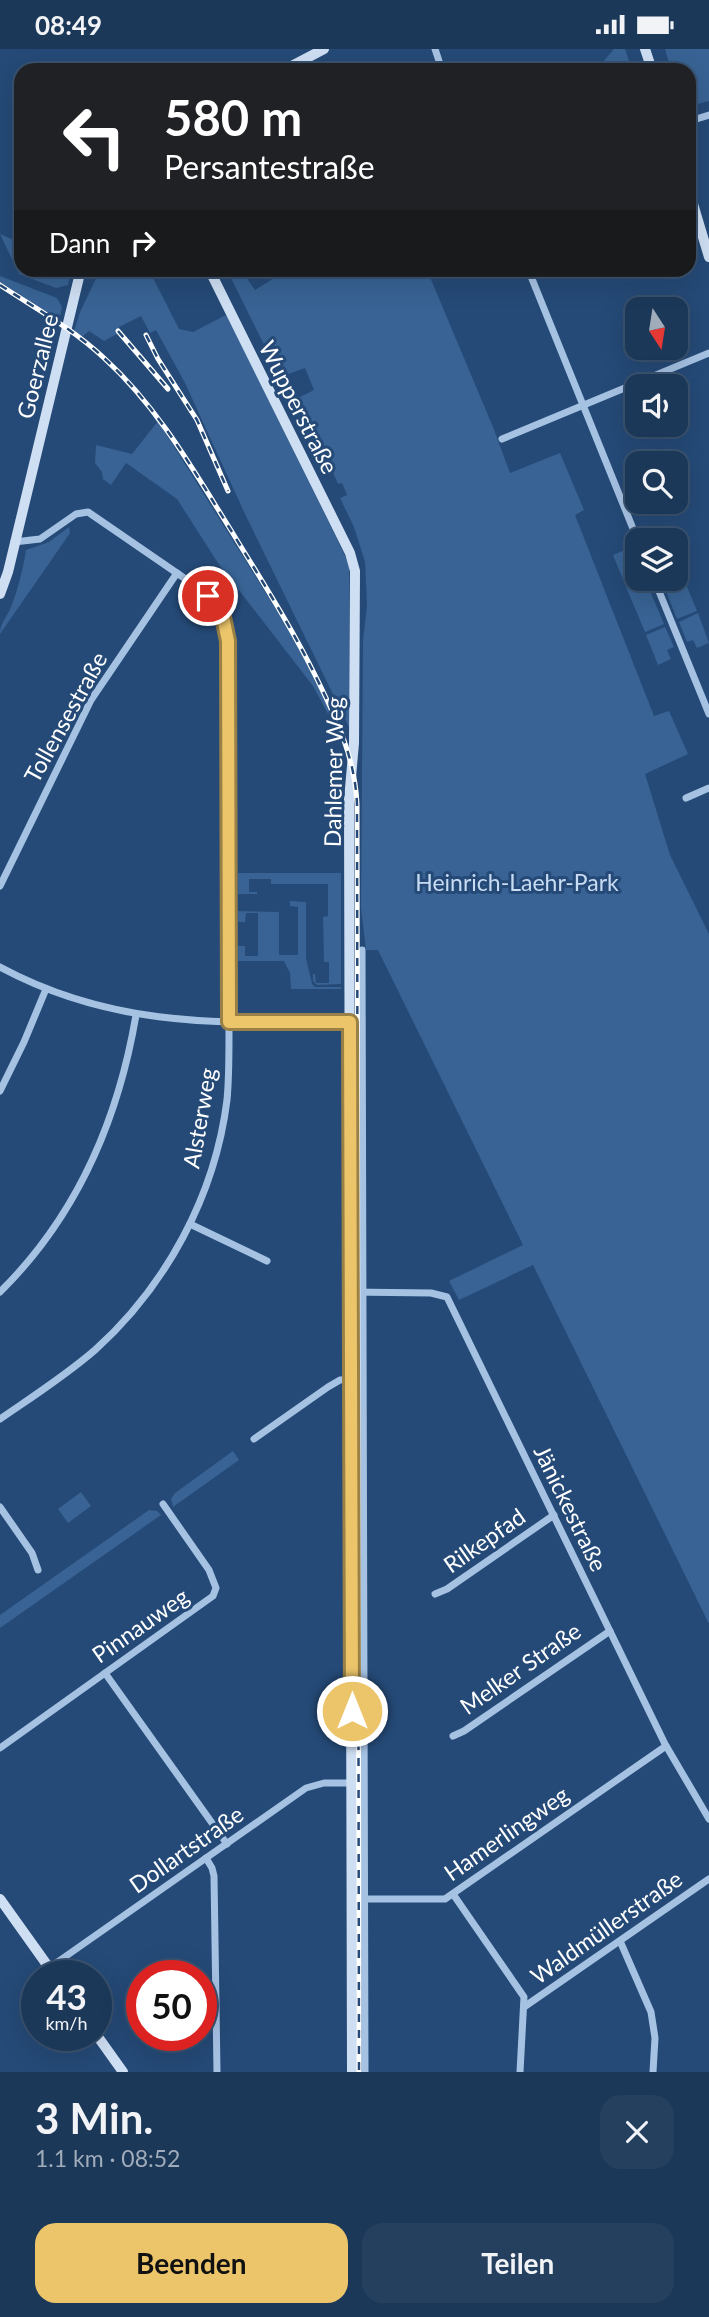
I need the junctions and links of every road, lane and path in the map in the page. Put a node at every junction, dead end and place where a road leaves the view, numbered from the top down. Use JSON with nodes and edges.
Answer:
{"nodes":[{"id":1,"x":324,"y":49,"type":"edge"},
{"id":2,"x":297,"y":63,"type":"edge"},
{"id":3,"x":696,"y":214,"type":"edge"},
{"id":4,"x":709,"y":257,"type":"edge"},
{"id":5,"x":79,"y":277,"type":"edge"},
{"id":6,"x":213,"y":277,"type":"edge"},
{"id":7,"x":531,"y":277,"type":"edge"},
{"id":8,"x":709,"y":353,"type":"edge"},
{"id":9,"x":582,"y":405,"type":"junction"},
{"id":10,"x":502,"y":439,"type":"dead end"},
{"id":11,"x":633,"y":528,"type":"edge"},
{"id":12,"x":14,"y":542,"type":"junction"},
{"id":13,"x":353,"y":561,"type":"joint"},
{"id":14,"x":177,"y":573,"type":"junction"},
{"id":15,"x":659,"y":591,"type":"edge"},
{"id":16,"x":0,"y":594,"type":"edge"},
{"id":17,"x":709,"y":714,"type":"edge"},
{"id":18,"x":709,"y":788,"type":"edge"},
{"id":19,"x":686,"y":798,"type":"dead end"},
{"id":20,"x":0,"y":886,"type":"edge"},
{"id":21,"x":362,"y":950,"type":"dead end"},
{"id":22,"x":0,"y":967,"type":"edge"},
{"id":23,"x":363,"y":984,"type":"junction"},
{"id":24,"x":349,"y":985,"type":"junction"},
{"id":25,"x":46,"y":989,"type":"junction"},
{"id":26,"x":136,"y":1015,"type":"junction"},
{"id":27,"x":229,"y":1022,"type":"junction"},
{"id":28,"x":350,"y":1022,"type":"junction"},
{"id":29,"x":350,"y":1044,"type":"junction"},
{"id":30,"x":363,"y":1044,"type":"junction"},
{"id":31,"x":0,"y":1091,"type":"edge"},
{"id":32,"x":350,"y":1112,"type":"junction"},
{"id":33,"x":363,"y":1112,"type":"junction"},
{"id":34,"x":350,"y":1175,"type":"junction"},
{"id":35,"x":364,"y":1175,"type":"junction"},
{"id":36,"x":350,"y":1189,"type":"junction"},
{"id":37,"x":365,"y":1189,"type":"junction"},
{"id":38,"x":350,"y":1213,"type":"junction"},
{"id":39,"x":365,"y":1213,"type":"junction"},
{"id":40,"x":190,"y":1224,"type":"junction"},
{"id":41,"x":350,"y":1238,"type":"junction"},
{"id":42,"x":364,"y":1238,"type":"junction"},
{"id":43,"x":350,"y":1255,"type":"junction"},
{"id":44,"x":364,"y":1255,"type":"junction"},
{"id":45,"x":267,"y":1261,"type":"dead end"},
{"id":46,"x":0,"y":1292,"type":"edge"},
{"id":47,"x":351,"y":1292,"type":"junction"},
{"id":48,"x":364,"y":1292,"type":"junction"},
{"id":49,"x":351,"y":1345,"type":"junction"},
{"id":50,"x":364,"y":1345,"type":"junction"},
{"id":51,"x":351,"y":1379,"type":"junction"},
{"id":52,"x":0,"y":1419,"type":"edge"},
{"id":53,"x":254,"y":1439,"type":"dead end"},
{"id":54,"x":351,"y":1496,"type":"junction"},
{"id":55,"x":365,"y":1496,"type":"junction"},
{"id":56,"x":163,"y":1504,"type":"dead end"},
{"id":57,"x":0,"y":1507,"type":"edge"},
{"id":58,"x":554,"y":1515,"type":"junction"},
{"id":59,"x":351,"y":1526,"type":"junction"},
{"id":60,"x":365,"y":1527,"type":"junction"},
{"id":61,"x":37,"y":1570,"type":"dead end"},
{"id":62,"x":435,"y":1594,"type":"dead end"},
{"id":63,"x":352,"y":1608,"type":"junction"},
{"id":64,"x":365,"y":1608,"type":"junction"},
{"id":65,"x":610,"y":1631,"type":"junction"},
{"id":66,"x":352,"y":1665,"type":"junction"},
{"id":67,"x":365,"y":1665,"type":"junction"},
{"id":68,"x":106,"y":1673,"type":"junction"},
{"id":69,"x":352,"y":1711,"type":"junction"},
{"id":70,"x":365,"y":1711,"type":"junction"},
{"id":71,"x":453,"y":1736,"type":"dead end"},
{"id":72,"x":352,"y":1739,"type":"junction"},
{"id":73,"x":365,"y":1739,"type":"junction"},
{"id":74,"x":666,"y":1746,"type":"junction"},
{"id":75,"x":0,"y":1748,"type":"edge"},
{"id":76,"x":352,"y":1784,"type":"junction"},
{"id":77,"x":365,"y":1785,"type":"junction"},
{"id":78,"x":708,"y":1814,"type":"edge"},
{"id":79,"x":352,"y":1835,"type":"junction"},
{"id":80,"x":365,"y":1835,"type":"junction"},
{"id":81,"x":227,"y":1844,"type":"junction"},
{"id":82,"x":206,"y":1858,"type":"junction"},
{"id":83,"x":709,"y":1879,"type":"edge"},
{"id":84,"x":453,"y":1894,"type":"junction"},
{"id":85,"x":0,"y":1899,"type":"edge"},
{"id":86,"x":352,"y":1899,"type":"junction"},
{"id":87,"x":365,"y":1899,"type":"junction"},
{"id":88,"x":352,"y":1939,"type":"junction"},
{"id":89,"x":365,"y":1939,"type":"junction"},
{"id":90,"x":620,"y":1941,"type":"junction"},
{"id":91,"x":43,"y":1960,"type":"edge"},
{"id":92,"x":68,"y":1960,"type":"edge"},
{"id":93,"x":352,"y":1967,"type":"junction"},
{"id":94,"x":365,"y":1967,"type":"junction"},
{"id":95,"x":524,"y":2007,"type":"junction"},
{"id":96,"x":352,"y":2008,"type":"junction"},
{"id":97,"x":365,"y":2008,"type":"junction"},
{"id":98,"x":352,"y":2041,"type":"junction"},
{"id":99,"x":366,"y":2041,"type":"junction"},
{"id":100,"x":108,"y":2051,"type":"edge"},
{"id":101,"x":123,"y":2072,"type":"edge"},
{"id":102,"x":217,"y":2072,"type":"edge"},
{"id":103,"x":352,"y":2072,"type":"edge"},
{"id":104,"x":365,"y":2072,"type":"edge"},
{"id":105,"x":520,"y":2072,"type":"edge"},
{"id":106,"x":653,"y":2072,"type":"edge"}],
"edges":[{"from":1,"to":2,"type":"main road"},
{"from":3,"to":4,"type":"main road"},
{"from":5,"to":12,"type":"main road","name":"Goerzallee"},
{"from":6,"to":13,"type":"main road","name":"Wupperstraße"},
{"from":7,"to":9,"type":"street"},
{"from":8,"to":9,"type":"street"},
{"from":9,"to":10,"type":"street"},
{"from":9,"to":11,"type":"street"},
{"from":12,"to":14,"type":"street","name":"Alsterweg"},
{"from":12,"to":16,"type":"main road","name":"Goerzallee"},
{"from":13,"to":24,"type":"main road","name":"Dahlemer Weg"},
{"from":14,"to":20,"type":"street","name":"Tollensestraße"},
{"from":14,"to":27,"type":"street","name":"Alsterweg"},
{"from":15,"to":17,"type":"street"},
{"from":18,"to":19,"type":"street"},
{"from":21,"to":23,"type":"street"},
{"from":22,"to":25,"type":"street"},
{"from":23,"to":24,"type":"street"},
{"from":23,"to":30,"type":"street"},
{"from":24,"to":28,"type":"main road","name":"Dahlemer Weg"},
{"from":25,"to":26,"type":"street"},
{"from":25,"to":31,"type":"street"},
{"from":26,"to":27,"type":"street"},
{"from":26,"to":46,"type":"street"},
{"from":27,"to":28,"type":"street"},
{"from":27,"to":40,"type":"street","name":"Alsterweg"},
{"from":28,"to":29,"type":"main road","name":"Dahlemer Weg"},
{"from":29,"to":30,"type":"street"},
{"from":29,"to":32,"type":"main road","name":"Dahlemer Weg"},
{"from":30,"to":33,"type":"street"},
{"from":32,"to":33,"type":"street"},
{"from":32,"to":34,"type":"main road","name":"Dahlemer Weg"},
{"from":33,"to":35,"type":"street"},
{"from":34,"to":35,"type":"street"},
{"from":34,"to":36,"type":"main road","name":"Dahlemer Weg"},
{"from":35,"to":37,"type":"street"},
{"from":36,"to":37,"type":"street"},
{"from":36,"to":38,"type":"main road","name":"Dahlemer Weg"},
{"from":37,"to":39,"type":"street"},
{"from":38,"to":39,"type":"street"},
{"from":38,"to":41,"type":"main road","name":"Dahlemer Weg"},
{"from":39,"to":42,"type":"street"},
{"from":40,"to":45,"type":"street"},
{"from":40,"to":52,"type":"street","name":"Alsterweg"},
{"from":41,"to":42,"type":"street"},
{"from":41,"to":43,"type":"main road","name":"Dahlemer Weg"},
{"from":42,"to":44,"type":"street"},
{"from":43,"to":44,"type":"street"},
{"from":43,"to":47,"type":"main road","name":"Dahlemer Weg"},
{"from":44,"to":48,"type":"street"},
{"from":47,"to":48,"type":"street","name":"Jänickestraße"},
{"from":47,"to":49,"type":"main road","name":"Dahlemer Weg"},
{"from":48,"to":50,"type":"street"},
{"from":48,"to":58,"type":"street","name":"Jänickestraße"},
{"from":49,"to":50,"type":"street"},
{"from":49,"to":51,"type":"main road","name":"Dahlemer Weg"},
{"from":50,"to":55,"type":"street"},
{"from":51,"to":53,"type":"street"},
{"from":51,"to":54,"type":"main road","name":"Dahlemer Weg"},
{"from":54,"to":55,"type":"street"},
{"from":54,"to":59,"type":"main road","name":"Dahlemer Weg"},
{"from":55,"to":60,"type":"street"},
{"from":56,"to":68,"type":"street","name":"Pinnauweg"},
{"from":57,"to":61,"type":"street"},
{"from":58,"to":62,"type":"street","name":"Rilkepfad"},
{"from":58,"to":65,"type":"street","name":"Jänickestraße"},
{"from":59,"to":60,"type":"street"},
{"from":59,"to":63,"type":"main road","name":"Dahlemer Weg"},
{"from":60,"to":64,"type":"street"},
{"from":63,"to":64,"type":"street"},
{"from":63,"to":66,"type":"main road","name":"Dahlemer Weg"},
{"from":64,"to":67,"type":"street"},
{"from":65,"to":71,"type":"street","name":"Melker Straße"},
{"from":65,"to":74,"type":"street","name":"Jänickestraße"},
{"from":66,"to":67,"type":"street"},
{"from":66,"to":69,"type":"main road","name":"Dahlemer Weg"},
{"from":67,"to":70,"type":"street"},
{"from":68,"to":75,"type":"street","name":"Pinnauweg"},
{"from":68,"to":81,"type":"street"},
{"from":69,"to":70,"type":"street"},
{"from":69,"to":72,"type":"main road","name":"Dahlemer Weg"},
{"from":70,"to":73,"type":"street"},
{"from":72,"to":73,"type":"street"},
{"from":72,"to":76,"type":"main road","name":"Dahlemer Weg"},
{"from":73,"to":77,"type":"street"},
{"from":74,"to":78,"type":"street","name":"Jänickestraße"},
{"from":74,"to":84,"type":"street","name":"Hamerlingweg"},
{"from":76,"to":77,"type":"street"},
{"from":76,"to":79,"type":"main road","name":"Dahlemer Weg"},
{"from":76,"to":81,"type":"street","name":"Dollartstraße"},
{"from":77,"to":80,"type":"street"},
{"from":79,"to":80,"type":"street"},
{"from":79,"to":86,"type":"main road","name":"Dahlemer Weg"},
{"from":80,"to":87,"type":"street"},
{"from":81,"to":82,"type":"street","name":"Dollartstraße"},
{"from":82,"to":92,"type":"street","name":"Dollartstraße"},
{"from":82,"to":102,"type":"street"},
{"from":83,"to":90,"type":"street","name":"Waldmüllerstraße"},
{"from":84,"to":87,"type":"street","name":"Hamerlingweg"},
{"from":84,"to":95,"type":"street"},
{"from":85,"to":91,"type":"main road"},
{"from":86,"to":87,"type":"street","name":"Hamerlingweg"},
{"from":86,"to":88,"type":"main road","name":"Dahlemer Weg"},
{"from":87,"to":89,"type":"street"},
{"from":88,"to":89,"type":"street"},
{"from":88,"to":93,"type":"main road","name":"Dahlemer Weg"},
{"from":89,"to":94,"type":"street"},
{"from":90,"to":95,"type":"street","name":"Waldmüllerstraße"},
{"from":90,"to":106,"type":"street"},
{"from":93,"to":94,"type":"street"},
{"from":93,"to":96,"type":"main road","name":"Dahlemer Weg"},
{"from":94,"to":97,"type":"street"},
{"from":95,"to":105,"type":"street"},
{"from":96,"to":97,"type":"street"},
{"from":96,"to":98,"type":"main road","name":"Dahlemer Weg"},
{"from":97,"to":99,"type":"street"},
{"from":98,"to":99,"type":"street"},
{"from":98,"to":103,"type":"main road","name":"Dahlemer Weg"},
{"from":99,"to":104,"type":"street"},
{"from":100,"to":101,"type":"main road"}]}
